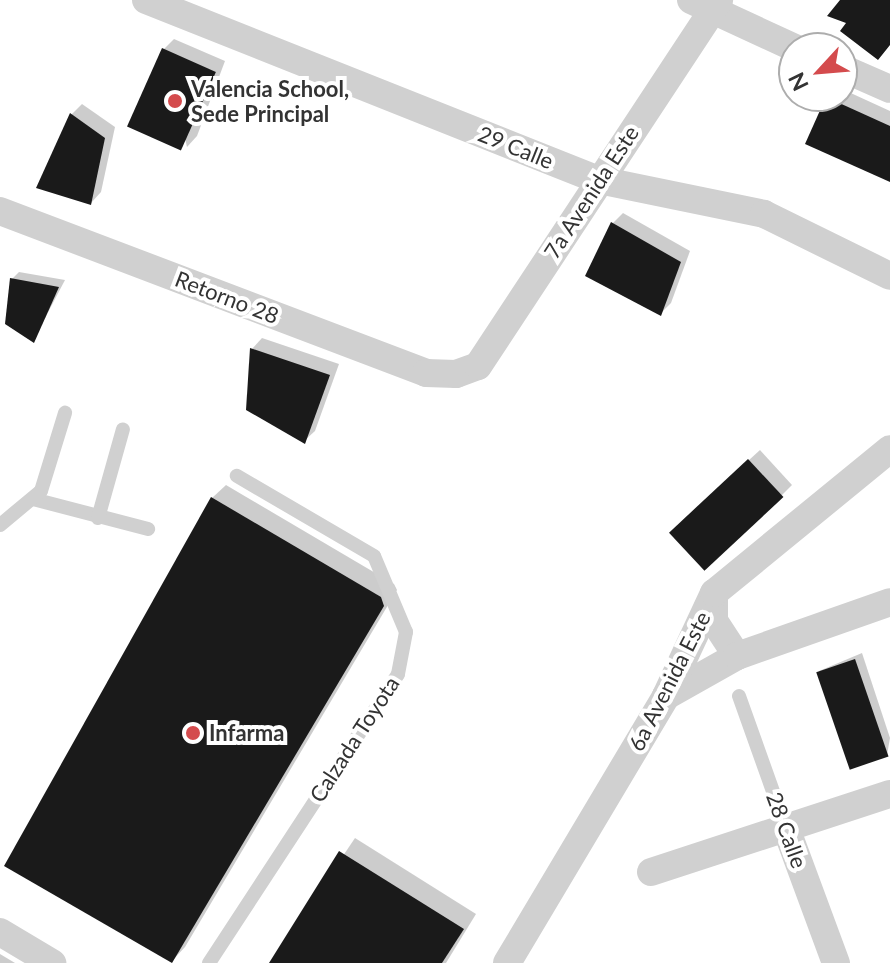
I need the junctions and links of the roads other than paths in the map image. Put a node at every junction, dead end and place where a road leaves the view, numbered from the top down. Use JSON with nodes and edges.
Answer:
{"nodes":[{"id":1,"x":146,"y":0,"type":"edge"},
{"id":2,"x":706,"y":4,"type":"edge"},
{"id":3,"x":778,"y":40,"type":"edge"},
{"id":4,"x":858,"y":75,"type":"edge"},
{"id":5,"x":890,"y":89,"type":"edge"},
{"id":6,"x":599,"y":180,"type":"junction"},
{"id":7,"x":0,"y":211,"type":"edge"},
{"id":8,"x":890,"y":276,"type":"edge"},
{"id":9,"x":456,"y":374,"type":"joint"},
{"id":10,"x":65,"y":413,"type":"dead end"},
{"id":11,"x":123,"y":429,"type":"dead end"},
{"id":12,"x":890,"y":449,"type":"edge"},
{"id":13,"x":237,"y":476,"type":"dead end"},
{"id":14,"x":33,"y":499,"type":"junction"},
{"id":15,"x":98,"y":518,"type":"junction"},
{"id":16,"x":0,"y":525,"type":"edge"},
{"id":17,"x":148,"y":529,"type":"dead end"},
{"id":18,"x":714,"y":593,"type":"junction"},
{"id":19,"x":890,"y":602,"type":"edge"},
{"id":20,"x":737,"y":656,"type":"junction"},
{"id":21,"x":666,"y":696,"type":"junction"},
{"id":22,"x":739,"y":696,"type":"dead end"},
{"id":23,"x":890,"y":794,"type":"edge"},
{"id":24,"x":786,"y":828,"type":"junction"},
{"id":25,"x":651,"y":872,"type":"dead end"},
{"id":26,"x":0,"y":932,"type":"edge"},
{"id":27,"x":52,"y":963,"type":"edge"},
{"id":28,"x":209,"y":963,"type":"edge"},
{"id":29,"x":507,"y":963,"type":"edge"},
{"id":30,"x":836,"y":963,"type":"edge"}],
"edges":[{"from":1,"to":6,"type":"street","name":"29 Calle"},
{"from":2,"to":3,"type":"street"},
{"from":2,"to":6,"type":"street","name":"7a Avenida Este"},
{"from":4,"to":5,"type":"street"},
{"from":6,"to":8,"type":"street","name":"29 Calle"},
{"from":6,"to":9,"type":"street","name":"7a Avenida Este"},
{"from":7,"to":9,"type":"street","name":"Retorno 28"},
{"from":10,"to":14,"type":"lane"},
{"from":11,"to":15,"type":"lane"},
{"from":12,"to":18,"type":"street","name":"6a Avenida Este"},
{"from":13,"to":28,"type":"lane","name":"Calzada Toyota"},
{"from":14,"to":15,"type":"lane"},
{"from":14,"to":16,"type":"lane"},
{"from":15,"to":17,"type":"lane"},
{"from":18,"to":20,"type":"street"},
{"from":18,"to":21,"type":"street","name":"6a Avenida Este"},
{"from":19,"to":20,"type":"street"},
{"from":20,"to":21,"type":"street"},
{"from":21,"to":29,"type":"street","name":"6a Avenida Este"},
{"from":22,"to":24,"type":"lane","name":"28 Calle"},
{"from":23,"to":24,"type":"street"},
{"from":24,"to":25,"type":"street"},
{"from":24,"to":30,"type":"street","name":"28 Calle"},
{"from":26,"to":27,"type":"street"}]}
